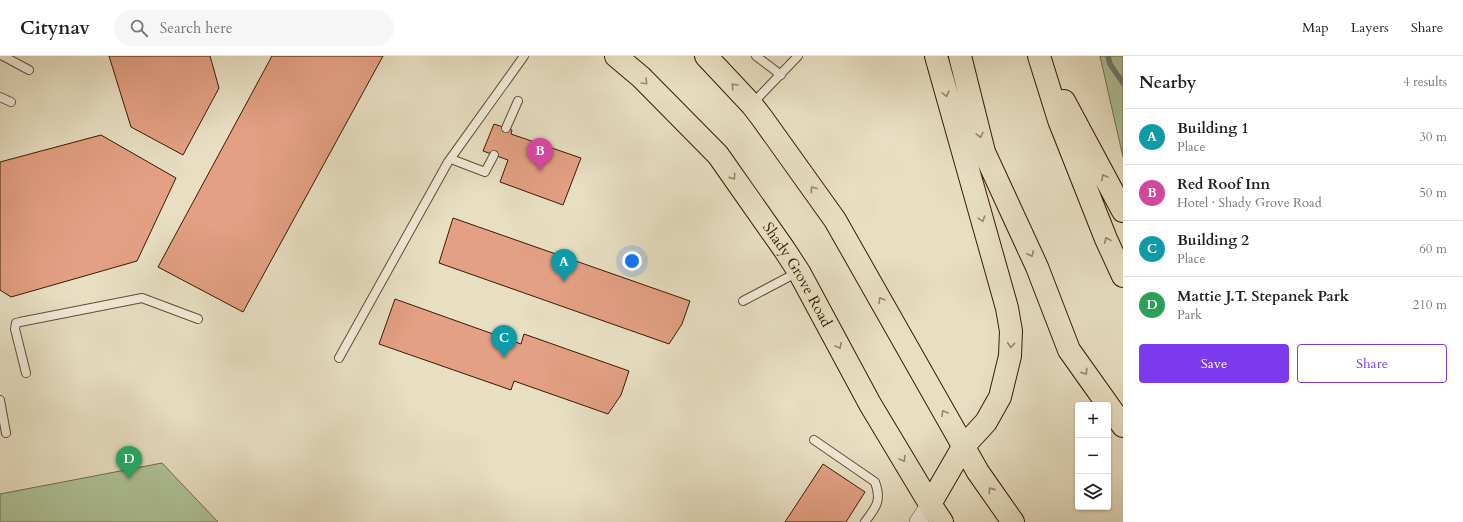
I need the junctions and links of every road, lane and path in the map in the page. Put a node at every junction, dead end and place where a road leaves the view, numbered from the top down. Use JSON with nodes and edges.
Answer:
{"nodes":[{"id":1,"x":3,"y":56,"type":"edge"},
{"id":2,"x":524,"y":56,"type":"edge"},
{"id":3,"x":616,"y":56,"type":"edge"},
{"id":4,"x":706,"y":56,"type":"edge"},
{"id":5,"x":756,"y":56,"type":"edge"},
{"id":6,"x":798,"y":56,"type":"edge"},
{"id":7,"x":936,"y":56,"type":"edge"},
{"id":8,"x":960,"y":56,"type":"edge"},
{"id":9,"x":1040,"y":56,"type":"edge"},
{"id":10,"x":29,"y":70,"type":"dead end"},
{"id":11,"x":781,"y":75,"type":"junction"},
{"id":12,"x":0,"y":97,"type":"edge"},
{"id":13,"x":11,"y":102,"type":"dead end"},
{"id":14,"x":518,"y":102,"type":"dead end"},
{"id":15,"x":752,"y":105,"type":"junction"},
{"id":16,"x":506,"y":128,"type":"dead end"},
{"id":17,"x":494,"y":155,"type":"dead end"},
{"id":18,"x":451,"y":159,"type":"junction"},
{"id":19,"x":1123,"y":211,"type":"edge"},
{"id":20,"x":799,"y":272,"type":"junction"},
{"id":21,"x":1123,"y":276,"type":"edge"},
{"id":22,"x":744,"y":301,"type":"dead end"},
{"id":23,"x":198,"y":319,"type":"dead end"},
{"id":24,"x":339,"y":358,"type":"dead end"},
{"id":25,"x":26,"y":374,"type":"dead end"},
{"id":26,"x":0,"y":400,"type":"edge"},
{"id":27,"x":1123,"y":426,"type":"edge"},
{"id":28,"x":6,"y":433,"type":"dead end"},
{"id":29,"x":814,"y":440,"type":"dead end"},
{"id":30,"x":963,"y":447,"type":"junction"},
{"id":31,"x":930,"y":504,"type":"junction"},
{"id":32,"x":865,"y":522,"type":"edge"},
{"id":33,"x":918,"y":522,"type":"edge"},
{"id":34,"x":942,"y":522,"type":"edge"},
{"id":35,"x":1013,"y":522,"type":"edge"}],
"edges":[{"from":1,"to":10,"type":"lane"},
{"from":2,"to":18,"type":"lane"},
{"from":3,"to":20,"type":"main road","name":"Shady Grove Road","one_way":true},
{"from":15,"to":4,"type":"main road","one_way":true},
{"from":5,"to":11,"type":"lane"},
{"from":6,"to":11,"type":"lane"},
{"from":7,"to":30,"type":"main road","one_way":true},
{"from":8,"to":27,"type":"main road","one_way":true},
{"from":19,"to":9,"type":"main road","one_way":true},
{"from":21,"to":9,"type":"main road","one_way":true},
{"from":11,"to":15,"type":"lane"},
{"from":12,"to":13,"type":"lane"},
{"from":14,"to":16,"type":"lane"},
{"from":30,"to":15,"type":"main road","one_way":true},
{"from":17,"to":18,"type":"lane"},
{"from":18,"to":24,"type":"lane"},
{"from":20,"to":22,"type":"lane"},
{"from":20,"to":31,"type":"main road","name":"Shady Grove Road","one_way":true},
{"from":23,"to":25,"type":"lane"},
{"from":26,"to":28,"type":"lane"},
{"from":29,"to":32,"type":"lane"},
{"from":30,"to":31,"type":"main road"},
{"from":35,"to":30,"type":"main road","one_way":true},
{"from":31,"to":33,"type":"street"},
{"from":31,"to":34,"type":"main road","name":"Shady Grove Road"}]}
